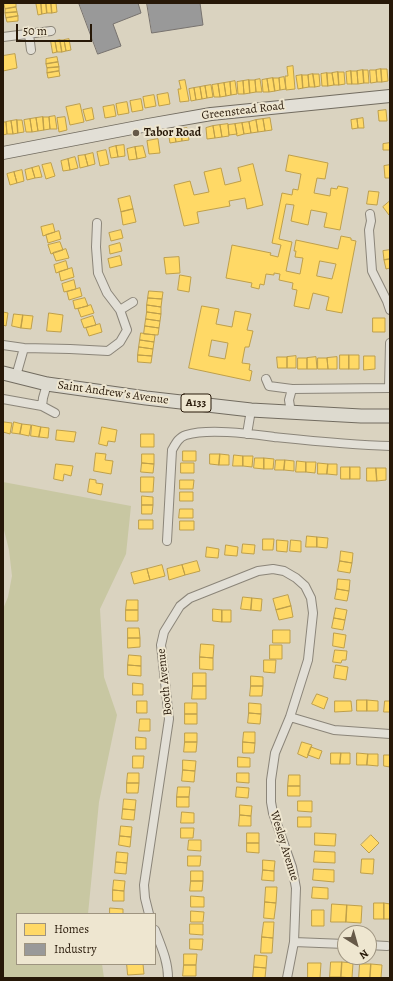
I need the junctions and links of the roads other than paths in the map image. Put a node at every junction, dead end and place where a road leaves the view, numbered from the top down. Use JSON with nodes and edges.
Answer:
{"nodes":[{"id":1,"x":51,"y":31,"type":"dead end"},
{"id":2,"x":29,"y":34,"type":"junction"},
{"id":3,"x":3,"y":37,"type":"edge"},
{"id":4,"x":31,"y":50,"type":"dead end"},
{"id":5,"x":390,"y":96,"type":"edge"},
{"id":6,"x":3,"y":153,"type":"edge"},
{"id":7,"x":373,"y":219,"type":"dead end"},
{"id":8,"x":97,"y":223,"type":"dead end"},
{"id":9,"x":133,"y":302,"type":"dead end"},
{"id":10,"x":120,"y":310,"type":"junction"},
{"id":11,"x":390,"y":310,"type":"edge"},
{"id":12,"x":390,"y":343,"type":"edge"},
{"id":13,"x":3,"y":345,"type":"edge"},
{"id":14,"x":24,"y":348,"type":"junction"},
{"id":15,"x":9,"y":374,"type":"edge"},
{"id":16,"x":266,"y":379,"type":"dead end"},
{"id":17,"x":47,"y":384,"type":"junction"},
{"id":18,"x":292,"y":389,"type":"junction"},
{"id":19,"x":3,"y":399,"type":"edge"},
{"id":20,"x":42,"y":406,"type":"junction"},
{"id":21,"x":251,"y":410,"type":"junction"},
{"id":22,"x":55,"y":413,"type":"dead end"},
{"id":23,"x":291,"y":413,"type":"junction"},
{"id":24,"x":390,"y":416,"type":"edge"},
{"id":25,"x":247,"y":434,"type":"junction"},
{"id":26,"x":390,"y":446,"type":"edge"},
{"id":27,"x":167,"y":541,"type":"dead end"},
{"id":28,"x":290,"y":717,"type":"junction"},
{"id":29,"x":390,"y":734,"type":"edge"},
{"id":30,"x":149,"y":913,"type":"edge"},
{"id":31,"x":156,"y":933,"type":"edge"},
{"id":32,"x":294,"y":942,"type":"junction"},
{"id":33,"x":337,"y":944,"type":"edge"},
{"id":34,"x":377,"y":945,"type":"edge"},
{"id":35,"x":387,"y":946,"type":"dead end"},
{"id":36,"x":168,"y":978,"type":"edge"},
{"id":37,"x":287,"y":978,"type":"edge"}],
"edges":[{"from":1,"to":2,"type":"street"},
{"from":2,"to":3,"type":"street"},
{"from":2,"to":4,"type":"street"},
{"from":5,"to":6,"type":"street","name":"Greenstead Road"},
{"from":7,"to":11,"type":"street"},
{"from":8,"to":10,"type":"street"},
{"from":9,"to":10,"type":"street"},
{"from":10,"to":14,"type":"street"},
{"from":12,"to":18,"type":"street"},
{"from":13,"to":14,"type":"street"},
{"from":14,"to":15,"type":"street","name":"Saint Andrew's Avenue"},
{"from":15,"to":17,"type":"main road","name":"Saint Andrew's Avenue","number":"A133"},
{"from":16,"to":18,"type":"street"},
{"from":17,"to":20,"type":"street","name":"Saint Andrew's Avenue"},
{"from":17,"to":21,"type":"main road","name":"Saint Andrew's Avenue","number":"A133"},
{"from":18,"to":23,"type":"street"},
{"from":19,"to":20,"type":"street"},
{"from":20,"to":22,"type":"street"},
{"from":21,"to":23,"type":"main road","name":"Saint Andrew's Avenue","number":"A133"},
{"from":21,"to":25,"type":"street"},
{"from":23,"to":24,"type":"main road","name":"Saint Andrew's Avenue","number":"A133"},
{"from":25,"to":26,"type":"street"},
{"from":25,"to":27,"type":"street"},
{"from":28,"to":29,"type":"street"},
{"from":28,"to":30,"type":"street","name":"Booth Avenue"},
{"from":28,"to":32,"type":"street","name":"Wesley Avenue"},
{"from":31,"to":36,"type":"street"},
{"from":32,"to":33,"type":"street"},
{"from":32,"to":37,"type":"street","name":"Wesley Avenue"},
{"from":34,"to":35,"type":"street"}]}
